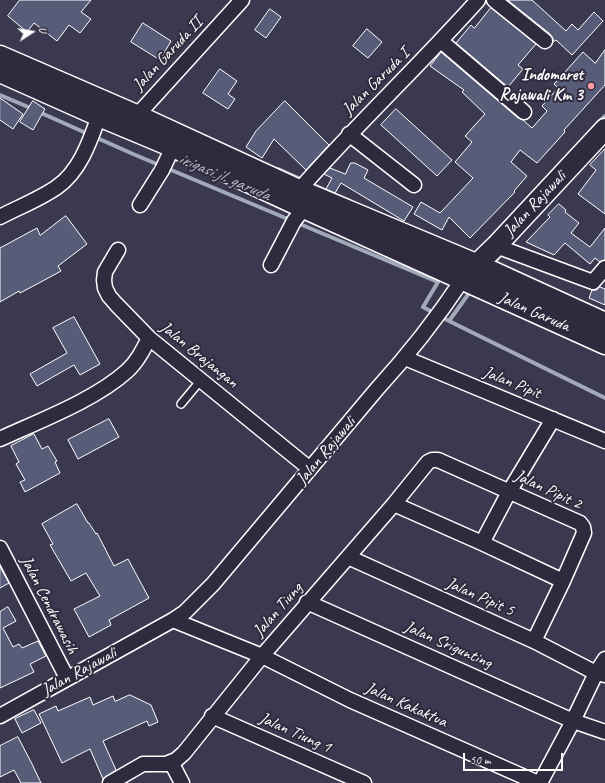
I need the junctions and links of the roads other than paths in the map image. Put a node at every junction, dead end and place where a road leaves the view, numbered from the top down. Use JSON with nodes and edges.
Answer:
{"nodes":[{"id":1,"x":242,"y":0,"type":"edge"},
{"id":2,"x":478,"y":0,"type":"edge"},
{"id":3,"x":494,"y":0,"type":"edge"},
{"id":4,"x":545,"y":41,"type":"dead end"},
{"id":5,"x":441,"y":42,"type":"junction"},
{"id":6,"x":0,"y":56,"type":"edge"},
{"id":7,"x":0,"y":72,"type":"edge"},
{"id":8,"x":524,"y":112,"type":"dead end"},
{"id":9,"x":99,"y":116,"type":"junction"},
{"id":10,"x":132,"y":121,"type":"junction"},
{"id":11,"x":605,"y":129,"type":"edge"},
{"id":12,"x":349,"y":134,"type":"junction"},
{"id":13,"x":167,"y":160,"type":"junction"},
{"id":14,"x":414,"y":185,"type":"dead end"},
{"id":15,"x":140,"y":205,"type":"dead end"},
{"id":16,"x":297,"y":211,"type":"junction"},
{"id":17,"x":0,"y":217,"type":"edge"},
{"id":18,"x":496,"y":246,"type":"junction"},
{"id":19,"x":118,"y":250,"type":"dead end"},
{"id":20,"x":271,"y":264,"type":"dead end"},
{"id":21,"x":476,"y":264,"type":"junction"},
{"id":22,"x":605,"y":268,"type":"edge"},
{"id":23,"x":463,"y":279,"type":"junction"},
{"id":24,"x":599,"y":284,"type":"edge"},
{"id":25,"x":605,"y":323,"type":"edge"},
{"id":26,"x":149,"y":338,"type":"junction"},
{"id":27,"x":605,"y":344,"type":"edge"},
{"id":28,"x":405,"y":358,"type":"junction"},
{"id":29,"x":201,"y":380,"type":"junction"},
{"id":30,"x":181,"y":404,"type":"dead end"},
{"id":31,"x":553,"y":419,"type":"junction"},
{"id":32,"x":0,"y":439,"type":"edge"},
{"id":33,"x":605,"y":441,"type":"edge"},
{"id":34,"x":428,"y":462,"type":"joint"},
{"id":35,"x":310,"y":469,"type":"junction"},
{"id":36,"x":509,"y":492,"type":"junction"},
{"id":37,"x":394,"y":504,"type":"junction"},
{"id":38,"x":482,"y":543,"type":"junction"},
{"id":39,"x":0,"y":548,"type":"edge"},
{"id":40,"x":348,"y":557,"type":"junction"},
{"id":41,"x":563,"y":581,"type":"junction"},
{"id":42,"x":307,"y":602,"type":"junction"},
{"id":43,"x":173,"y":620,"type":"junction"},
{"id":44,"x":534,"y":641,"type":"junction"},
{"id":45,"x":262,"y":656,"type":"junction"},
{"id":46,"x":605,"y":659,"type":"edge"},
{"id":47,"x":601,"y":674,"type":"edge"},
{"id":48,"x":67,"y":678,"type":"junction"},
{"id":49,"x":0,"y":716,"type":"edge"},
{"id":50,"x":212,"y":716,"type":"junction"},
{"id":51,"x":574,"y":721,"type":"junction"},
{"id":52,"x":605,"y":732,"type":"edge"},
{"id":53,"x":171,"y":762,"type":"junction"},
{"id":54,"x":110,"y":783,"type":"edge"},
{"id":55,"x":182,"y":783,"type":"edge"},
{"id":56,"x":364,"y":783,"type":"edge"},
{"id":57,"x":539,"y":783,"type":"edge"}],
"edges":[{"from":1,"to":10,"type":"street","name":"Jalan Garuda II"},
{"from":2,"to":5,"type":"street","name":"Jalan Garuda I"},
{"from":3,"to":4,"type":"street"},
{"from":5,"to":8,"type":"street"},
{"from":5,"to":12,"type":"street","name":"Jalan Garuda I"},
{"from":6,"to":10,"type":"main road"},
{"from":7,"to":9,"type":"main road"},
{"from":9,"to":10,"type":"main road"},
{"from":9,"to":17,"type":"street"},
{"from":10,"to":13,"type":"main road"},
{"from":10,"to":16,"type":"main road"},
{"from":11,"to":18,"type":"main road","name":"Jalan Rajawali"},
{"from":12,"to":14,"type":"street"},
{"from":12,"to":16,"type":"street","name":"Jalan Garuda I"},
{"from":13,"to":15,"type":"street"},
{"from":13,"to":16,"type":"main road"},
{"from":16,"to":20,"type":"street","name":"Jalan Garuda I"},
{"from":16,"to":21,"type":"main road","name":"Jalan Garuda"},
{"from":16,"to":23,"type":"main road","name":"Jalan Garuda"},
{"from":18,"to":21,"type":"main road","name":"Jalan Rajawali"},
{"from":18,"to":24,"type":"street"},
{"from":19,"to":26,"type":"street","name":"Jalan Brajangan"},
{"from":21,"to":23,"type":"main road","name":"Jalan Rajawali"},
{"from":21,"to":25,"type":"main road","name":"Jalan Garuda"},
{"from":22,"to":24,"type":"street"},
{"from":23,"to":27,"type":"main road","name":"Jalan Garuda"},
{"from":23,"to":28,"type":"street","name":"Jalan Rajawali"},
{"from":26,"to":29,"type":"street","name":"Jalan Brajangan"},
{"from":26,"to":32,"type":"street"},
{"from":28,"to":31,"type":"street","name":"Jalan Pipit"},
{"from":28,"to":35,"type":"street","name":"Jalan Rajawali"},
{"from":29,"to":30,"type":"lane"},
{"from":29,"to":35,"type":"street","name":"Jalan Brajangan"},
{"from":31,"to":33,"type":"street","name":"Jalan Pipit"},
{"from":31,"to":36,"type":"street"},
{"from":34,"to":36,"type":"street","name":"Jalan Pipit 2"},
{"from":34,"to":37,"type":"street","name":"Jalan Tiung"},
{"from":35,"to":43,"type":"street","name":"Jalan Rajawali"},
{"from":36,"to":38,"type":"street"},
{"from":36,"to":41,"type":"street","name":"Jalan Pipit 2"},
{"from":37,"to":38,"type":"street"},
{"from":37,"to":40,"type":"street","name":"Jalan Tiung"},
{"from":38,"to":41,"type":"street"},
{"from":39,"to":48,"type":"street","name":"Jalan Cendrawasih"},
{"from":40,"to":42,"type":"street","name":"Jalan Tiung"},
{"from":40,"to":44,"type":"street","name":"Jalan Pipit 5"},
{"from":41,"to":44,"type":"street","name":"Jalan Pipit 2"},
{"from":42,"to":45,"type":"street","name":"Jalan Tiung"},
{"from":42,"to":51,"type":"street","name":"Jalan Srigunting"},
{"from":43,"to":45,"type":"street","name":"Jalan Kakaktua"},
{"from":43,"to":48,"type":"street","name":"Jalan Rajawali"},
{"from":44,"to":47,"type":"street","name":"Jalan Pipit 5"},
{"from":45,"to":50,"type":"street","name":"Jalan Tiung"},
{"from":45,"to":57,"type":"street","name":"Jalan Kakaktua"},
{"from":46,"to":47,"type":"street"},
{"from":47,"to":51,"type":"street"},
{"from":48,"to":49,"type":"street","name":"Jalan Rajawali"},
{"from":50,"to":53,"type":"street","name":"Jalan Tiung"},
{"from":50,"to":56,"type":"street","name":"Jalan Tiung 1"},
{"from":51,"to":52,"type":"street","name":"Jalan Srigunting"},
{"from":51,"to":57,"type":"street"},
{"from":53,"to":54,"type":"street"},
{"from":53,"to":55,"type":"street"}]}
